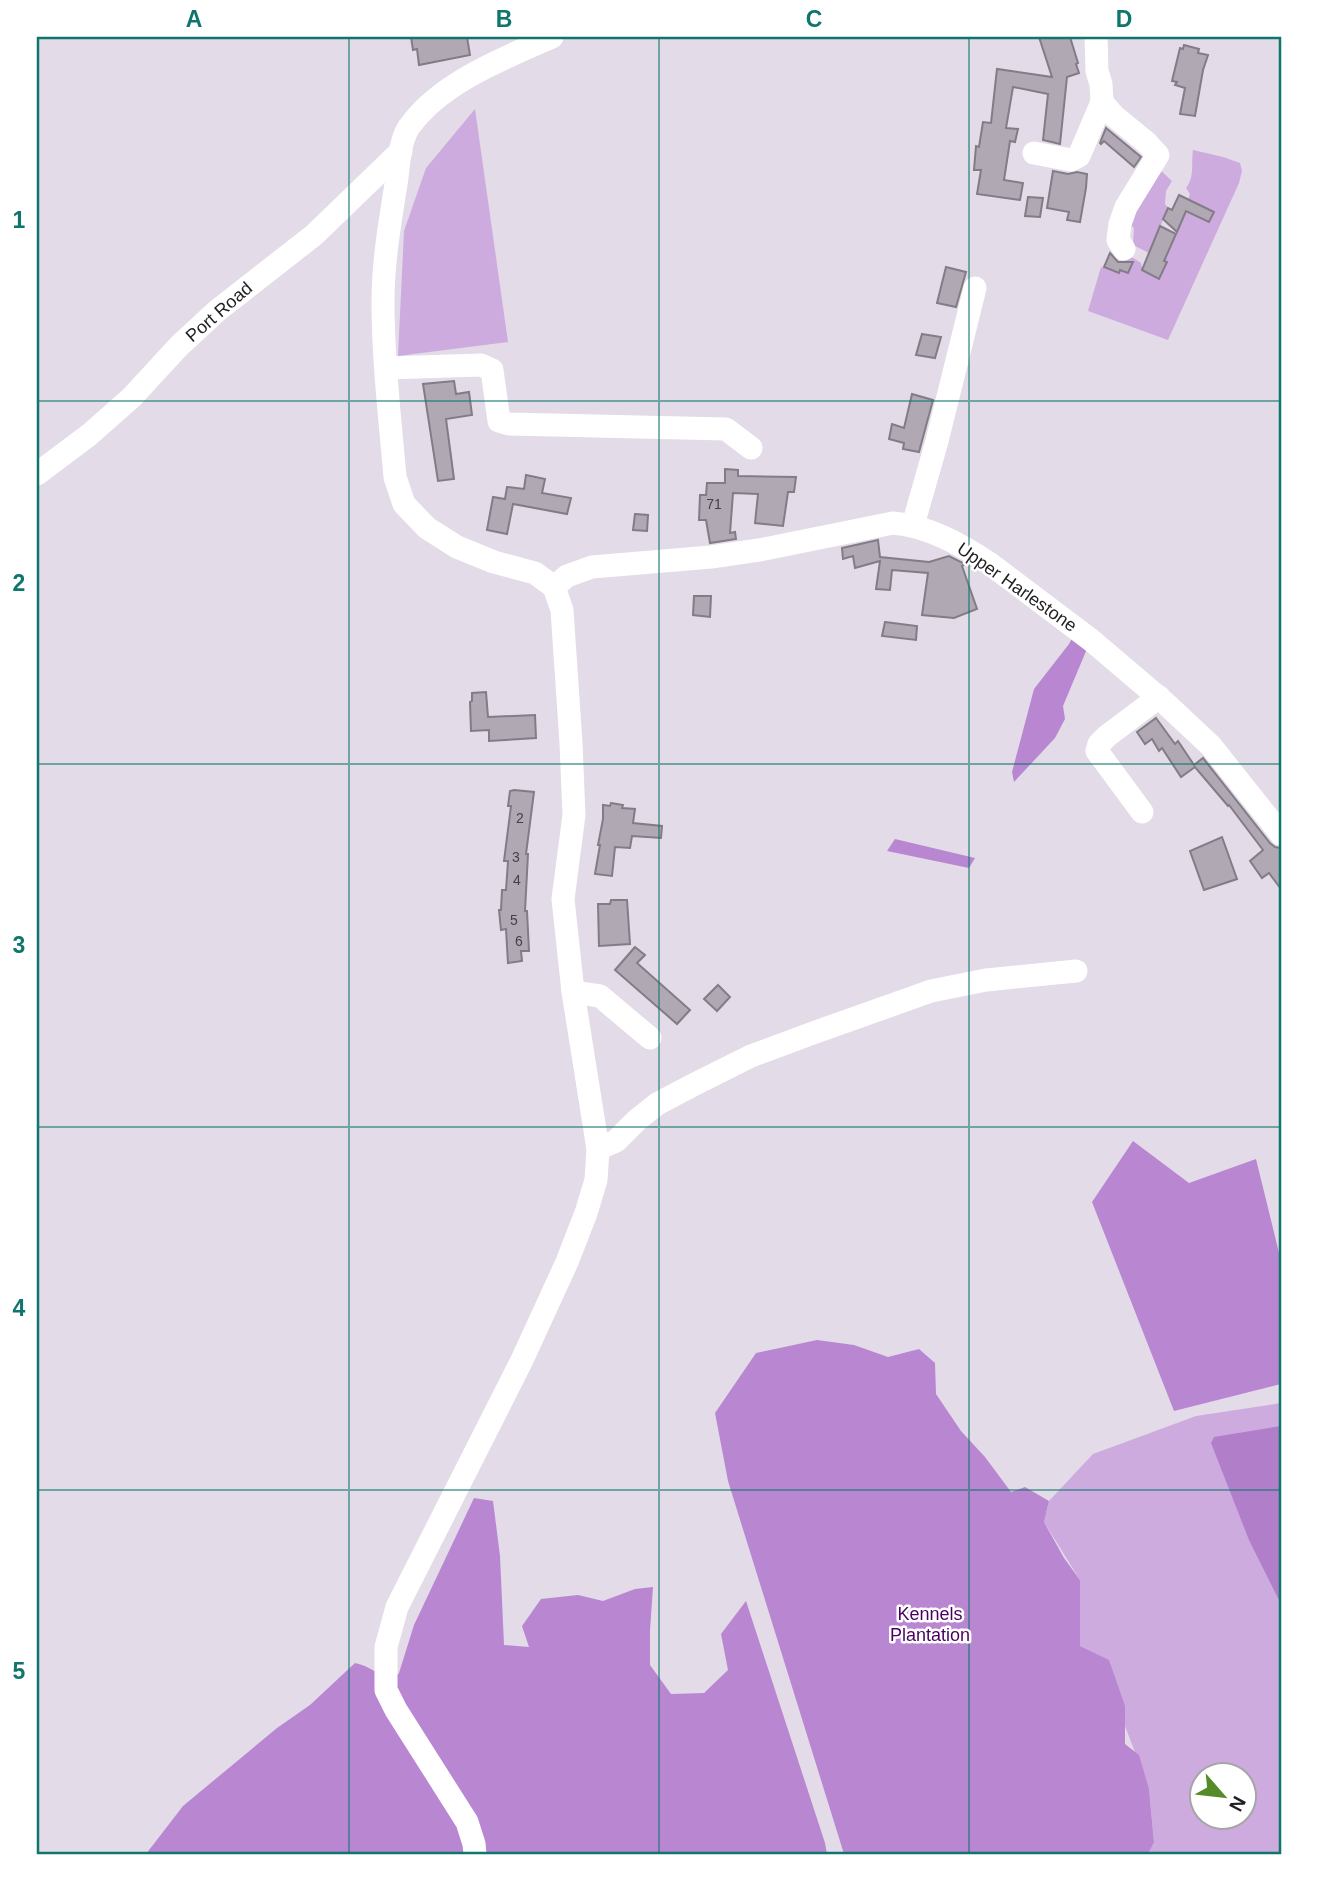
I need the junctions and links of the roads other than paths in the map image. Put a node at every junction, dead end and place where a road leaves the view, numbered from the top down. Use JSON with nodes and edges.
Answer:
{"nodes":[{"id":1,"x":552,"y":37,"type":"edge"},
{"id":2,"x":1096,"y":37,"type":"edge"},
{"id":3,"x":1102,"y":102,"type":"junction"},
{"id":4,"x":401,"y":150,"type":"junction"},
{"id":5,"x":1034,"y":153,"type":"dead end"},
{"id":6,"x":1124,"y":248,"type":"dead end"},
{"id":7,"x":975,"y":288,"type":"dead end"},
{"id":8,"x":387,"y":368,"type":"junction"},
{"id":9,"x":751,"y":448,"type":"dead end"},
{"id":10,"x":37,"y":474,"type":"edge"},
{"id":11,"x":913,"y":525,"type":"junction"},
{"id":12,"x":554,"y":587,"type":"junction"},
{"id":13,"x":1159,"y":697,"type":"junction"},
{"id":14,"x":1142,"y":812,"type":"dead end"},
{"id":15,"x":1281,"y":834,"type":"edge"},
{"id":16,"x":1076,"y":971,"type":"dead end"},
{"id":17,"x":573,"y":992,"type":"junction"},
{"id":18,"x":650,"y":1038,"type":"dead end"},
{"id":19,"x":598,"y":1149,"type":"junction"},
{"id":20,"x":475,"y":1854,"type":"edge"}],
"edges":[{"from":1,"to":4,"type":"street"},
{"from":2,"to":3,"type":"street"},
{"from":3,"to":5,"type":"street"},
{"from":3,"to":6,"type":"street"},
{"from":4,"to":8,"type":"street"},
{"from":4,"to":10,"type":"street","name":"Port Road"},
{"from":7,"to":11,"type":"street"},
{"from":8,"to":9,"type":"street"},
{"from":8,"to":12,"type":"street"},
{"from":11,"to":12,"type":"street","name":"Upper Harlestone"},
{"from":11,"to":13,"type":"street","name":"Upper Harlestone"},
{"from":12,"to":17,"type":"street"},
{"from":13,"to":14,"type":"street"},
{"from":13,"to":15,"type":"street","name":"Upper Harlestone"},
{"from":16,"to":19,"type":"street"},
{"from":17,"to":18,"type":"street"},
{"from":17,"to":19,"type":"street"},
{"from":19,"to":20,"type":"street"}]}
